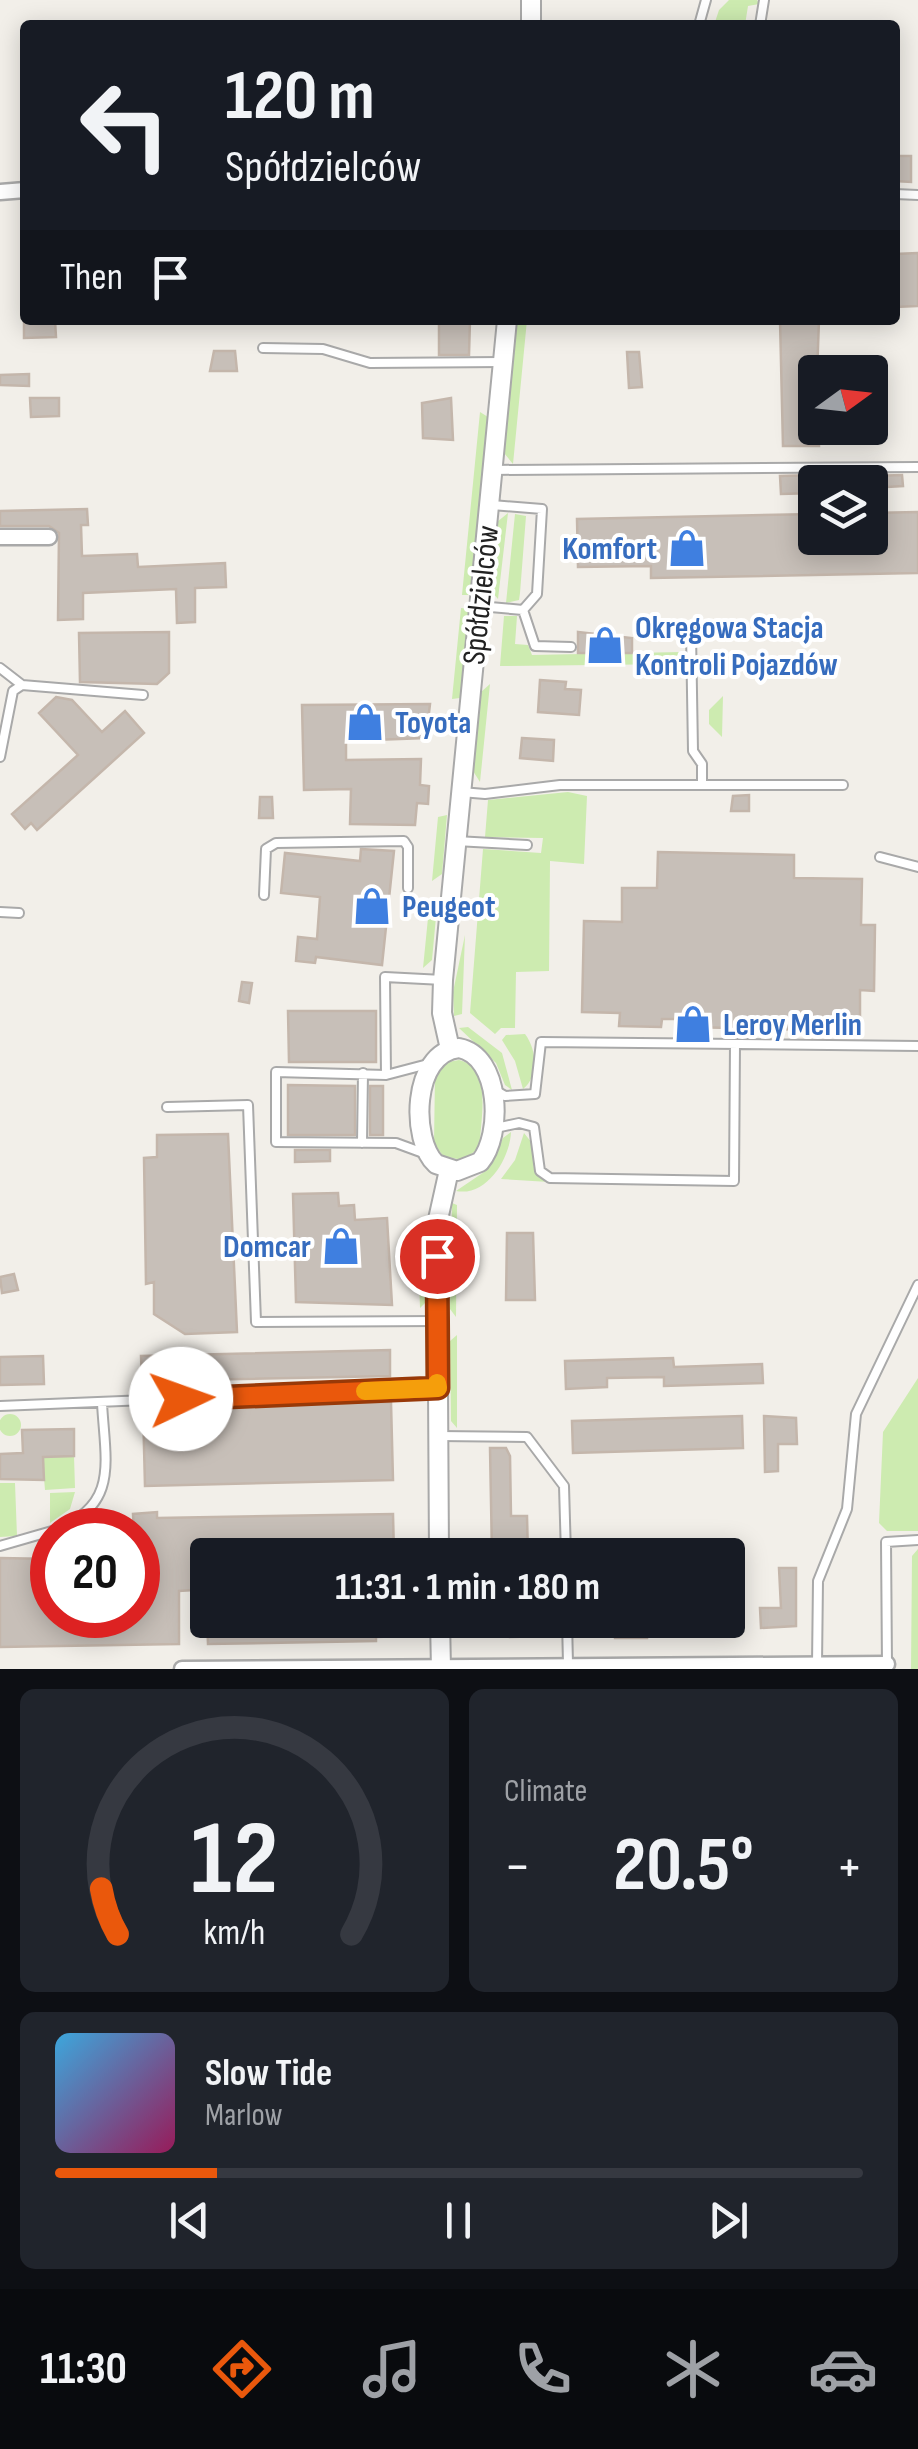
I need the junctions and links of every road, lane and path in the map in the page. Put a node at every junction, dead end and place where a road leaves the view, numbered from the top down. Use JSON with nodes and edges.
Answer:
{"nodes":[{"id":1,"x":507,"y":325,"type":"edge"},
{"id":2,"x":263,"y":348,"type":"dead end"},
{"id":3,"x":503,"y":362,"type":"junction"},
{"id":4,"x":918,"y":467,"type":"edge"},
{"id":5,"x":492,"y":470,"type":"junction"},
{"id":6,"x":489,"y":505,"type":"junction"},
{"id":7,"x":50,"y":537,"type":"dead end"},
{"id":8,"x":0,"y":538,"type":"edge"},
{"id":9,"x":479,"y":606,"type":"junction"},
{"id":10,"x":523,"y":610,"type":"junction"},
{"id":11,"x":690,"y":633,"type":"dead end"},
{"id":12,"x":571,"y":647,"type":"dead end"},
{"id":13,"x":0,"y":668,"type":"edge"},
{"id":14,"x":22,"y":685,"type":"junction"},
{"id":15,"x":143,"y":695,"type":"dead end"},
{"id":16,"x":0,"y":757,"type":"edge"},
{"id":17,"x":702,"y":785,"type":"junction"},
{"id":18,"x":843,"y":785,"type":"dead end"},
{"id":19,"x":461,"y":792,"type":"junction"},
{"id":20,"x":456,"y":841,"type":"junction"},
{"id":21,"x":526,"y":845,"type":"dead end"},
{"id":22,"x":880,"y":857,"type":"dead end"},
{"id":23,"x":918,"y":866,"type":"edge"},
{"id":24,"x":408,"y":888,"type":"dead end"},
{"id":25,"x":264,"y":895,"type":"dead end"},
{"id":26,"x":0,"y":912,"type":"edge"},
{"id":27,"x":19,"y":913,"type":"dead end"},
{"id":28,"x":442,"y":980,"type":"junction"},
{"id":29,"x":735,"y":1044,"type":"junction"},
{"id":30,"x":918,"y":1046,"type":"edge"},
{"id":31,"x":450,"y":1049,"type":"junction"},
{"id":32,"x":428,"y":1064,"type":"junction"},
{"id":33,"x":363,"y":1073,"type":"junction"},
{"id":34,"x":386,"y":1075,"type":"junction"},
{"id":35,"x":492,"y":1088,"type":"junction"},
{"id":36,"x":167,"y":1107,"type":"dead end"},
{"id":37,"x":492,"y":1130,"type":"junction"},
{"id":38,"x":362,"y":1143,"type":"junction"},
{"id":39,"x":426,"y":1154,"type":"junction"},
{"id":40,"x":449,"y":1170,"type":"junction"},
{"id":41,"x":918,"y":1285,"type":"edge"},
{"id":42,"x":437,"y":1321,"type":"junction"},
{"id":43,"x":438,"y":1388,"type":"junction"},
{"id":44,"x":102,"y":1403,"type":"junction"},
{"id":45,"x":0,"y":1406,"type":"edge"},
{"id":46,"x":438,"y":1436,"type":"junction"},
{"id":47,"x":90,"y":1508,"type":"edge"},
{"id":48,"x":30,"y":1537,"type":"edge"},
{"id":49,"x":439,"y":1538,"type":"edge"},
{"id":50,"x":566,"y":1538,"type":"edge"},
{"id":51,"x":918,"y":1540,"type":"edge"},
{"id":52,"x":0,"y":1546,"type":"edge"},
{"id":53,"x":440,"y":1638,"type":"edge"},
{"id":54,"x":567,"y":1638,"type":"edge"},
{"id":55,"x":568,"y":1664,"type":"junction"},
{"id":56,"x":817,"y":1664,"type":"junction"},
{"id":57,"x":887,"y":1666,"type":"edge"},
{"id":58,"x":359,"y":1667,"type":"edge"},
{"id":59,"x":441,"y":1667,"type":"edge"},
{"id":60,"x":550,"y":1667,"type":"edge"},
{"id":61,"x":182,"y":1669,"type":"edge"}],
"edges":[{"from":1,"to":3,"type":"street","name":"Spółdzielców"},
{"from":2,"to":3,"type":"lane"},
{"from":3,"to":5,"type":"street","name":"Spółdzielców"},
{"from":4,"to":5,"type":"lane"},
{"from":5,"to":6,"type":"street","name":"Spółdzielców"},
{"from":6,"to":9,"type":"street","name":"Spółdzielców"},
{"from":6,"to":10,"type":"lane"},
{"from":7,"to":8,"type":"street"},
{"from":9,"to":10,"type":"lane"},
{"from":9,"to":19,"type":"street","name":"Spółdzielców"},
{"from":10,"to":12,"type":"lane"},
{"from":11,"to":17,"type":"lane"},
{"from":13,"to":14,"type":"lane"},
{"from":14,"to":15,"type":"lane"},
{"from":14,"to":16,"type":"lane"},
{"from":17,"to":18,"type":"lane"},
{"from":17,"to":19,"type":"lane"},
{"from":19,"to":20,"type":"street","name":"Spółdzielców"},
{"from":20,"to":21,"type":"lane"},
{"from":20,"to":28,"type":"street","name":"Spółdzielców"},
{"from":22,"to":23,"type":"lane"},
{"from":24,"to":25,"type":"lane"},
{"from":26,"to":27,"type":"lane"},
{"from":28,"to":31,"type":"street","name":"Spółdzielców"},
{"from":28,"to":34,"type":"lane"},
{"from":29,"to":30,"type":"lane"},
{"from":29,"to":35,"type":"lane"},
{"from":29,"to":37,"type":"lane"},
{"from":31,"to":32,"type":"street"},
{"from":31,"to":35,"type":"street"},
{"from":32,"to":34,"type":"lane"},
{"from":32,"to":39,"type":"street"},
{"from":33,"to":34,"type":"lane"},
{"from":33,"to":38,"type":"lane"},
{"from":33,"to":38,"type":"lane"},
{"from":35,"to":37,"type":"street"},
{"from":36,"to":42,"type":"lane"},
{"from":37,"to":40,"type":"street"},
{"from":38,"to":39,"type":"lane"},
{"from":39,"to":40,"type":"street"},
{"from":40,"to":42,"type":"street"},
{"from":41,"to":56,"type":"lane"},
{"from":42,"to":43,"type":"street"},
{"from":43,"to":44,"type":"lane"},
{"from":43,"to":46,"type":"street"},
{"from":44,"to":45,"type":"lane"},
{"from":44,"to":47,"type":"lane"},
{"from":46,"to":49,"type":"street"},
{"from":46,"to":50,"type":"lane"},
{"from":48,"to":52,"type":"lane"},
{"from":51,"to":57,"type":"lane"},
{"from":53,"to":59,"type":"street"},
{"from":54,"to":55,"type":"lane"},
{"from":55,"to":56,"type":"street"},
{"from":55,"to":60,"type":"street"},
{"from":56,"to":57,"type":"street"},
{"from":58,"to":59,"type":"street"},
{"from":58,"to":61,"type":"street"},
{"from":59,"to":60,"type":"street"}]}
